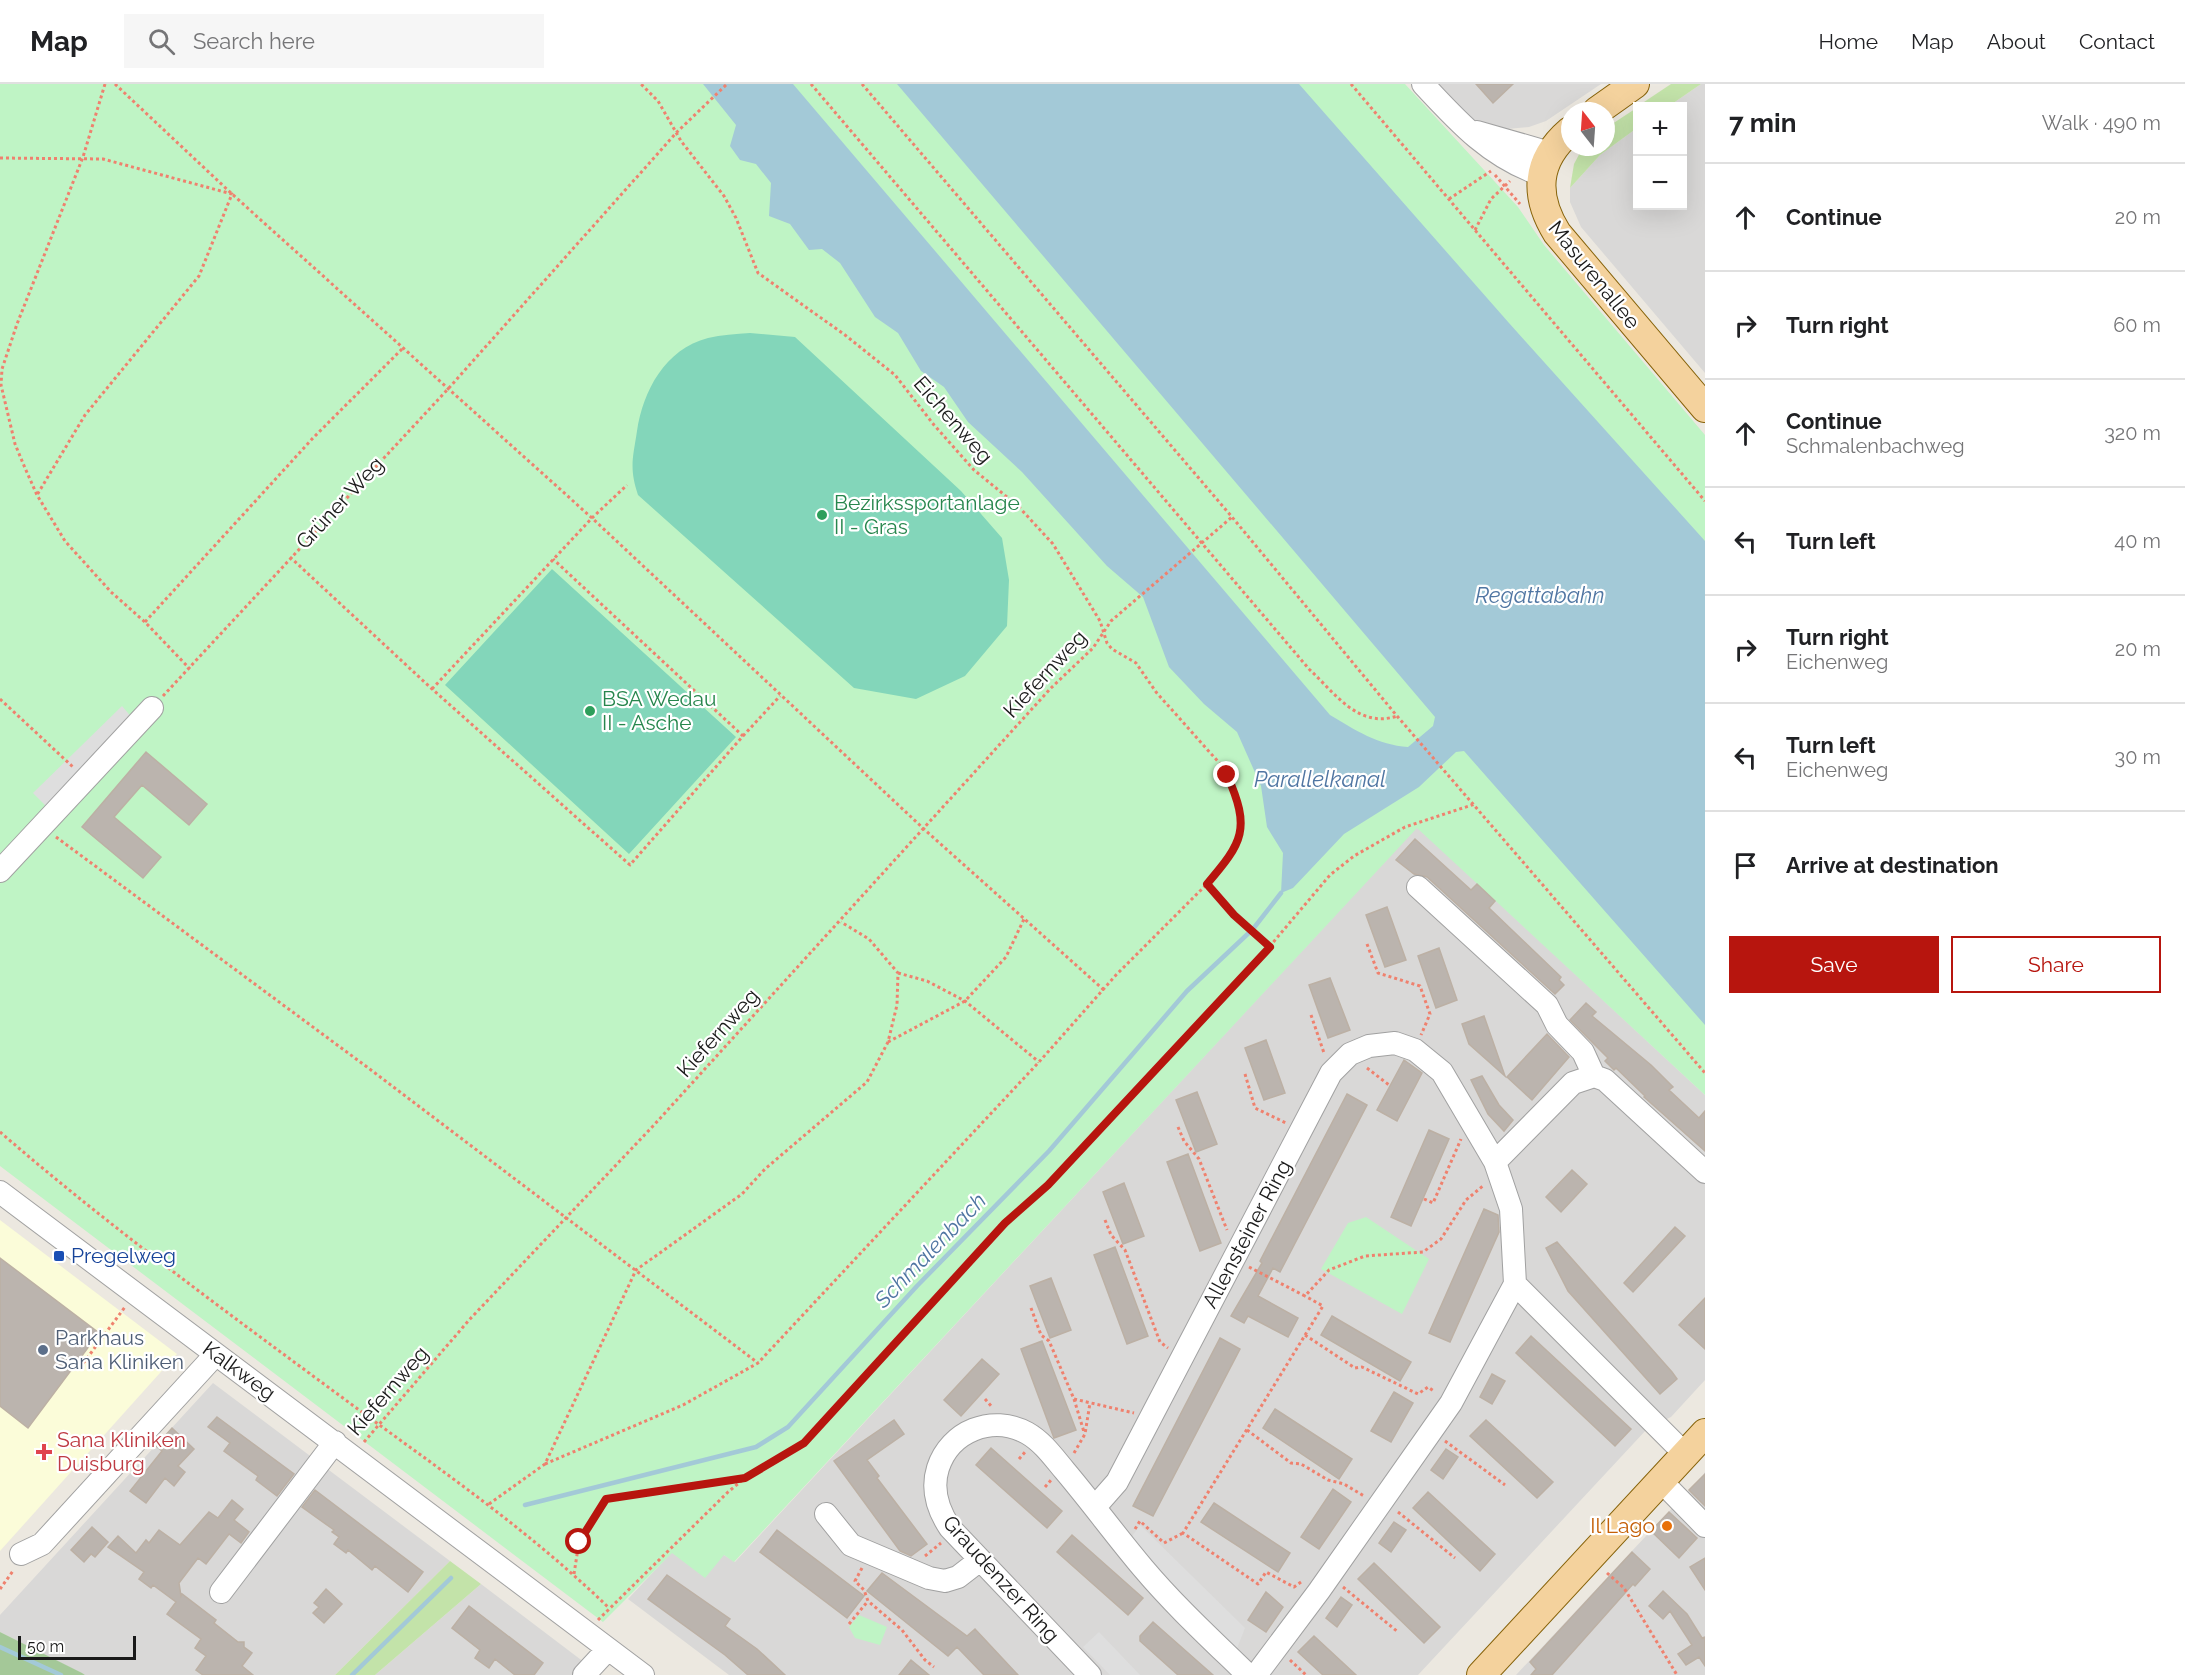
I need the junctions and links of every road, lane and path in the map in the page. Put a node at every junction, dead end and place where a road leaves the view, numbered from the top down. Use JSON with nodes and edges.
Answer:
{"nodes":[{"id":1,"x":105,"y":84,"type":"edge"},
{"id":2,"x":115,"y":84,"type":"edge"},
{"id":3,"x":641,"y":84,"type":"edge"},
{"id":4,"x":727,"y":84,"type":"edge"},
{"id":5,"x":811,"y":84,"type":"edge"},
{"id":6,"x":862,"y":84,"type":"edge"},
{"id":7,"x":1351,"y":84,"type":"edge"},
{"id":8,"x":1423,"y":84,"type":"edge"},
{"id":9,"x":1635,"y":84,"type":"edge"},
{"id":10,"x":1610,"y":102,"type":"edge"},
{"id":11,"x":677,"y":132,"type":"junction"},
{"id":12,"x":1561,"y":143,"type":"edge"},
{"id":13,"x":83,"y":157,"type":"junction"},
{"id":14,"x":0,"y":158,"type":"edge"},
{"id":15,"x":1546,"y":164,"type":"junction"},
{"id":16,"x":1491,"y":171,"type":"dead end"},
{"id":17,"x":1505,"y":185,"type":"dead end"},
{"id":18,"x":232,"y":194,"type":"junction"},
{"id":19,"x":1449,"y":199,"type":"junction"},
{"id":20,"x":1475,"y":230,"type":"junction"},
{"id":21,"x":404,"y":347,"type":"junction"},
{"id":22,"x":1,"y":385,"type":"edge"},
{"id":23,"x":448,"y":389,"type":"junction"},
{"id":24,"x":1705,"y":408,"type":"edge"},
{"id":25,"x":627,"y":485,"type":"dead end"},
{"id":26,"x":37,"y":495,"type":"junction"},
{"id":27,"x":1705,"y":501,"type":"edge"},
{"id":28,"x":1232,"y":517,"type":"junction"},
{"id":29,"x":591,"y":518,"type":"junction"},
{"id":30,"x":1202,"y":542,"type":"junction"},
{"id":31,"x":290,"y":556,"type":"junction"},
{"id":32,"x":553,"y":559,"type":"junction"},
{"id":33,"x":145,"y":622,"type":"junction"},
{"id":34,"x":1104,"y":631,"type":"junction"},
{"id":35,"x":189,"y":669,"type":"junction"},
{"id":36,"x":432,"y":689,"type":"junction"},
{"id":37,"x":781,"y":695,"type":"junction"},
{"id":38,"x":0,"y":699,"type":"edge"},
{"id":39,"x":152,"y":708,"type":"joint"},
{"id":40,"x":1397,"y":716,"type":"junction"},
{"id":41,"x":742,"y":736,"type":"junction"},
{"id":42,"x":86,"y":779,"type":"junction"},
{"id":43,"x":1475,"y":804,"type":"junction"},
{"id":44,"x":42,"y":827,"type":"junction"},
{"id":45,"x":925,"y":830,"type":"junction"},
{"id":46,"x":0,"y":871,"type":"edge"},
{"id":47,"x":1207,"y":884,"type":"junction"},
{"id":48,"x":1418,"y":887,"type":"dead end"},
{"id":49,"x":1024,"y":919,"type":"junction"},
{"id":50,"x":841,"y":922,"type":"junction"},
{"id":51,"x":1367,"y":944,"type":"dead end"},
{"id":52,"x":1270,"y":947,"type":"junction"},
{"id":53,"x":898,"y":973,"type":"junction"},
{"id":54,"x":1104,"y":990,"type":"junction"},
{"id":55,"x":965,"y":1001,"type":"junction"},
{"id":56,"x":1311,"y":1015,"type":"dead end"},
{"id":57,"x":888,"y":1041,"type":"junction"},
{"id":58,"x":1415,"y":1050,"type":"junction"},
{"id":59,"x":1350,"y":1054,"type":"junction"},
{"id":60,"x":1039,"y":1062,"type":"junction"},
{"id":61,"x":1331,"y":1073,"type":"junction"},
{"id":62,"x":1705,"y":1073,"type":"edge"},
{"id":63,"x":1245,"y":1074,"type":"dead end"},
{"id":64,"x":1594,"y":1076,"type":"junction"},
{"id":65,"x":1389,"y":1086,"type":"dead end"},
{"id":66,"x":1470,"y":1117,"type":"junction"},
{"id":67,"x":1178,"y":1127,"type":"dead end"},
{"id":68,"x":1301,"y":1130,"type":"junction"},
{"id":69,"x":0,"y":1132,"type":"edge"},
{"id":70,"x":1495,"y":1162,"type":"junction"},
{"id":71,"x":1705,"y":1172,"type":"edge"},
{"id":72,"x":0,"y":1192,"type":"edge"},
{"id":73,"x":1424,"y":1199,"type":"dead end"},
{"id":74,"x":566,"y":1218,"type":"junction"},
{"id":75,"x":1105,"y":1220,"type":"dead end"},
{"id":76,"x":1236,"y":1254,"type":"junction"},
{"id":77,"x":636,"y":1270,"type":"junction"},
{"id":78,"x":1515,"y":1284,"type":"junction"},
{"id":79,"x":136,"y":1294,"type":"junction"},
{"id":80,"x":1305,"y":1296,"type":"junction"},
{"id":81,"x":1031,"y":1308,"type":"dead end"},
{"id":82,"x":1305,"y":1335,"type":"junction"},
{"id":83,"x":216,"y":1354,"type":"junction"},
{"id":84,"x":1183,"y":1357,"type":"junction"},
{"id":85,"x":758,"y":1363,"type":"junction"},
{"id":86,"x":75,"y":1366,"type":"dead end"},
{"id":87,"x":1074,"y":1399,"type":"junction"},
{"id":88,"x":1090,"y":1403,"type":"junction"},
{"id":89,"x":1451,"y":1403,"type":"junction"},
{"id":90,"x":1150,"y":1417,"type":"junction"},
{"id":91,"x":378,"y":1424,"type":"junction"},
{"id":92,"x":1247,"y":1430,"type":"junction"},
{"id":93,"x":1431,"y":1431,"type":"junction"},
{"id":94,"x":1705,"y":1433,"type":"edge"},
{"id":95,"x":1085,"y":1434,"type":"junction"},
{"id":96,"x":344,"y":1448,"type":"junction"},
{"id":97,"x":1685,"y":1454,"type":"junction"},
{"id":98,"x":545,"y":1464,"type":"junction"},
{"id":99,"x":1064,"y":1470,"type":"junction"},
{"id":100,"x":745,"y":1478,"type":"junction"},
{"id":101,"x":1661,"y":1481,"type":"junction"},
{"id":102,"x":1505,"y":1485,"type":"dead end"},
{"id":103,"x":1380,"y":1502,"type":"junction"},
{"id":104,"x":489,"y":1504,"type":"junction"},
{"id":105,"x":1095,"y":1507,"type":"junction"},
{"id":106,"x":826,"y":1514,"type":"dead end"},
{"id":107,"x":1705,"y":1526,"type":"edge"},
{"id":108,"x":1183,"y":1533,"type":"junction"},
{"id":109,"x":955,"y":1534,"type":"junction"},
{"id":110,"x":1124,"y":1544,"type":"junction"},
{"id":111,"x":21,"y":1554,"type":"joint"},
{"id":112,"x":870,"y":1555,"type":"junction"},
{"id":113,"x":1455,"y":1558,"type":"dead end"},
{"id":114,"x":980,"y":1560,"type":"junction"},
{"id":115,"x":910,"y":1569,"type":"junction"},
{"id":116,"x":1607,"y":1573,"type":"dead end"},
{"id":117,"x":574,"y":1574,"type":"junction"},
{"id":118,"x":1324,"y":1583,"type":"junction"},
{"id":119,"x":0,"y":1589,"type":"edge"},
{"id":120,"x":221,"y":1592,"type":"dead end"},
{"id":121,"x":868,"y":1601,"type":"junction"},
{"id":122,"x":609,"y":1608,"type":"junction"},
{"id":123,"x":849,"y":1624,"type":"dead end"},
{"id":124,"x":587,"y":1631,"type":"junction"},
{"id":125,"x":1398,"y":1632,"type":"dead end"},
{"id":126,"x":608,"y":1649,"type":"junction"},
{"id":127,"x":934,"y":1667,"type":"dead end"},
{"id":128,"x":584,"y":1675,"type":"edge"},
{"id":129,"x":643,"y":1675,"type":"edge"},
{"id":130,"x":1090,"y":1675,"type":"edge"},
{"id":131,"x":1248,"y":1675,"type":"edge"},
{"id":132,"x":1256,"y":1675,"type":"edge"},
{"id":133,"x":1482,"y":1675,"type":"edge"},
{"id":134,"x":1677,"y":1675,"type":"edge"}],
"edges":[{"from":1,"to":13,"type":"path"},
{"from":2,"to":18,"type":"path"},
{"from":3,"to":11,"type":"path","name":"Eichenweg"},
{"from":4,"to":11,"type":"path","name":"Grüner Weg"},
{"from":5,"to":30,"type":"path"},
{"from":6,"to":28,"type":"path"},
{"from":7,"to":19,"type":"path"},
{"from":8,"to":15,"type":"street"},
{"from":9,"to":10,"type":"main road"},
{"from":11,"to":23,"type":"path","name":"Grüner Weg"},
{"from":11,"to":34,"type":"path","name":"Eichenweg"},
{"from":12,"to":15,"type":"main road"},
{"from":13,"to":14,"type":"path"},
{"from":13,"to":18,"type":"path"},
{"from":13,"to":22,"type":"path"},
{"from":15,"to":24,"type":"main road","name":"Masurenallee"},
{"from":16,"to":19,"type":"path"},
{"from":17,"to":20,"type":"path"},
{"from":18,"to":21,"type":"path"},
{"from":18,"to":26,"type":"path"},
{"from":19,"to":20,"type":"path"},
{"from":20,"to":27,"type":"path"},
{"from":21,"to":23,"type":"path"},
{"from":21,"to":33,"type":"path"},
{"from":22,"to":26,"type":"path"},
{"from":23,"to":29,"type":"path"},
{"from":23,"to":31,"type":"path","name":"Grüner Weg"},
{"from":25,"to":29,"type":"path"},
{"from":26,"to":33,"type":"path"},
{"from":28,"to":30,"type":"path","name":"Kiefernweg"},
{"from":28,"to":40,"type":"path"},
{"from":29,"to":32,"type":"path"},
{"from":29,"to":37,"type":"path"},
{"from":30,"to":34,"type":"path","name":"Kiefernweg"},
{"from":30,"to":40,"type":"path"},
{"from":31,"to":35,"type":"path","name":"Grüner Weg"},
{"from":31,"to":36,"type":"path"},
{"from":32,"to":36,"type":"path"},
{"from":32,"to":41,"type":"path"},
{"from":33,"to":35,"type":"path"},
{"from":34,"to":45,"type":"path","name":"Kiefernweg"},
{"from":34,"to":47,"type":"path","name":"Eichenweg"},
{"from":35,"to":39,"type":"path","name":"Grüner Weg"},
{"from":36,"to":41,"type":"path"},
{"from":37,"to":41,"type":"path"},
{"from":37,"to":45,"type":"path"},
{"from":38,"to":42,"type":"path"},
{"from":39,"to":42,"type":"street"},
{"from":40,"to":43,"type":"path"},
{"from":42,"to":44,"type":"street"},
{"from":43,"to":52,"type":"path"},
{"from":43,"to":62,"type":"path"},
{"from":44,"to":46,"type":"street"},
{"from":44,"to":74,"type":"path"},
{"from":45,"to":49,"type":"path"},
{"from":45,"to":50,"type":"path","name":"Kiefernweg"},
{"from":47,"to":52,"type":"path"},
{"from":47,"to":54,"type":"path","name":"Eichenweg"},
{"from":48,"to":64,"type":"street"},
{"from":49,"to":54,"type":"path"},
{"from":49,"to":55,"type":"path"},
{"from":50,"to":53,"type":"path"},
{"from":50,"to":74,"type":"path","name":"Kiefernweg"},
{"from":51,"to":58,"type":"path"},
{"from":52,"to":100,"type":"path"},
{"from":53,"to":55,"type":"path"},
{"from":53,"to":57,"type":"path"},
{"from":54,"to":60,"type":"path","name":"Eichenweg"},
{"from":55,"to":57,"type":"path"},
{"from":55,"to":60,"type":"path"},
{"from":56,"to":61,"type":"path"},
{"from":57,"to":77,"type":"path"},
{"from":58,"to":59,"type":"street","name":"Allensteiner Ring"},
{"from":58,"to":66,"type":"street","name":"Allensteiner Ring"},
{"from":59,"to":61,"type":"street","name":"Allensteiner Ring"},
{"from":59,"to":65,"type":"path"},
{"from":60,"to":85,"type":"path","name":"Eichenweg"},
{"from":61,"to":68,"type":"street","name":"Allensteiner Ring"},
{"from":63,"to":68,"type":"path"},
{"from":64,"to":70,"type":"street"},
{"from":64,"to":71,"type":"street"},
{"from":66,"to":70,"type":"street","name":"Allensteiner Ring"},
{"from":66,"to":73,"type":"path"},
{"from":67,"to":76,"type":"path"},
{"from":68,"to":76,"type":"street","name":"Allensteiner Ring"},
{"from":69,"to":91,"type":"path"},
{"from":70,"to":78,"type":"street","name":"Allensteiner Ring"},
{"from":70,"to":80,"type":"path"},
{"from":72,"to":79,"type":"street","name":"Kalkweg"},
{"from":74,"to":77,"type":"path"},
{"from":74,"to":91,"type":"path","name":"Kiefernweg"},
{"from":75,"to":84,"type":"path"},
{"from":76,"to":80,"type":"path"},
{"from":76,"to":84,"type":"street","name":"Allensteiner Ring"},
{"from":77,"to":85,"type":"path"},
{"from":77,"to":98,"type":"path"},
{"from":78,"to":89,"type":"street"},
{"from":78,"to":97,"type":"street"},
{"from":79,"to":83,"type":"street","name":"Kalkweg"},
{"from":79,"to":86,"type":"path"},
{"from":80,"to":82,"type":"path"},
{"from":81,"to":87,"type":"path"},
{"from":82,"to":89,"type":"path"},
{"from":82,"to":92,"type":"path"},
{"from":83,"to":96,"type":"street","name":"Kalkweg"},
{"from":83,"to":111,"type":"street"},
{"from":84,"to":90,"type":"street","name":"Allensteiner Ring"},
{"from":85,"to":98,"type":"path","name":"Eichenweg"},
{"from":87,"to":88,"type":"path"},
{"from":87,"to":95,"type":"path"},
{"from":88,"to":90,"type":"path"},
{"from":88,"to":95,"type":"path"},
{"from":89,"to":93,"type":"street"},
{"from":90,"to":105,"type":"street","name":"Allensteiner Ring"},
{"from":91,"to":96,"type":"path","name":"Kiefernweg"},
{"from":91,"to":104,"type":"path"},
{"from":92,"to":103,"type":"path"},
{"from":92,"to":108,"type":"path"},
{"from":93,"to":102,"type":"path"},
{"from":93,"to":103,"type":"street"},
{"from":94,"to":97,"type":"main road"},
{"from":95,"to":99,"type":"path"},
{"from":96,"to":120,"type":"street"},
{"from":96,"to":124,"type":"street","name":"Kalkweg"},
{"from":97,"to":101,"type":"main road"},
{"from":98,"to":104,"type":"path","name":"Eichenweg"},
{"from":99,"to":105,"type":"street","name":"Graudenzer Ring"},
{"from":99,"to":109,"type":"street","name":"Graudenzer Ring"},
{"from":100,"to":117,"type":"path"},
{"from":100,"to":122,"type":"path"},
{"from":101,"to":107,"type":"street"},
{"from":101,"to":133,"type":"main road"},
{"from":103,"to":113,"type":"path"},
{"from":103,"to":118,"type":"street"},
{"from":104,"to":117,"type":"path"},
{"from":105,"to":110,"type":"street"},
{"from":106,"to":112,"type":"street"},
{"from":108,"to":110,"type":"path"},
{"from":108,"to":118,"type":"path"},
{"from":109,"to":114,"type":"street","name":"Graudenzer Ring"},
{"from":109,"to":115,"type":"path"},
{"from":110,"to":131,"type":"street"},
{"from":111,"to":119,"type":"path"},
{"from":112,"to":115,"type":"street"},
{"from":112,"to":121,"type":"path"},
{"from":114,"to":115,"type":"street"},
{"from":114,"to":130,"type":"street","name":"Graudenzer Ring"},
{"from":116,"to":134,"type":"path"},
{"from":117,"to":122,"type":"path"},
{"from":118,"to":125,"type":"path"},
{"from":118,"to":132,"type":"street"},
{"from":121,"to":123,"type":"path"},
{"from":121,"to":127,"type":"path"},
{"from":122,"to":124,"type":"path"},
{"from":124,"to":126,"type":"street","name":"Kalkweg"},
{"from":126,"to":128,"type":"street"},
{"from":126,"to":129,"type":"street","name":"Kalkweg"}]}
